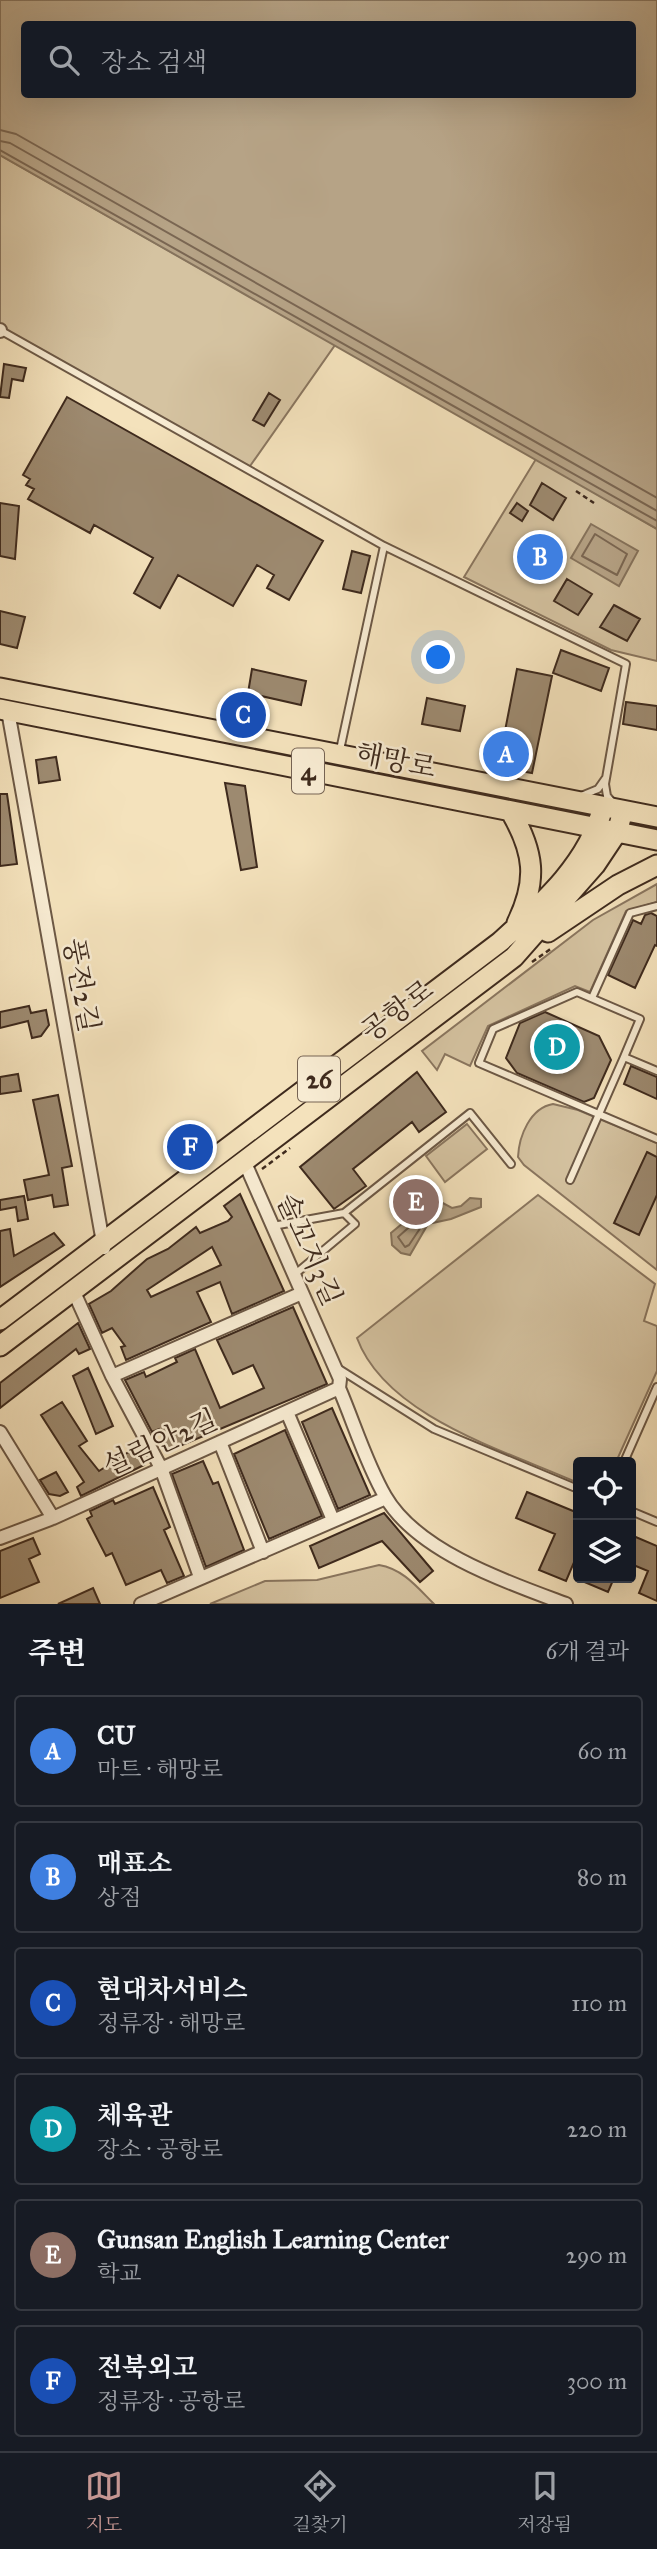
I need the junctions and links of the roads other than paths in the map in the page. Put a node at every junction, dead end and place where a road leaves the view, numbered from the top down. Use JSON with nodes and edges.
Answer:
{"nodes":[{"id":1,"x":0,"y":330,"type":"edge"},
{"id":2,"x":383,"y":546,"type":"junction"},
{"id":3,"x":0,"y":688,"type":"edge"},
{"id":4,"x":4,"y":710,"type":"edge"},
{"id":5,"x":339,"y":756,"type":"junction"},
{"id":6,"x":606,"y":777,"type":"junction"},
{"id":7,"x":564,"y":800,"type":"junction"},
{"id":8,"x":603,"y":807,"type":"junction"},
{"id":9,"x":623,"y":811,"type":"junction"},
{"id":10,"x":511,"y":812,"type":"junction"},
{"id":11,"x":657,"y":817,"type":"edge"},
{"id":12,"x":597,"y":830,"type":"junction"},
{"id":13,"x":617,"y":832,"type":"junction"},
{"id":14,"x":657,"y":839,"type":"edge"},
{"id":15,"x":657,"y":865,"type":"edge"},
{"id":16,"x":657,"y":906,"type":"edge"},
{"id":17,"x":514,"y":930,"type":"junction"},
{"id":18,"x":514,"y":957,"type":"junction"},
{"id":19,"x":592,"y":998,"type":"junction"},
{"id":20,"x":624,"y":1056,"type":"junction"},
{"id":21,"x":657,"y":1071,"type":"edge"},
{"id":22,"x":599,"y":1114,"type":"junction"},
{"id":23,"x":657,"y":1139,"type":"edge"},
{"id":24,"x":245,"y":1163,"type":"junction"},
{"id":25,"x":511,"y":1164,"type":"dead end"},
{"id":26,"x":570,"y":1180,"type":"dead end"},
{"id":27,"x":344,"y":1213,"type":"junction"},
{"id":28,"x":273,"y":1226,"type":"junction"},
{"id":29,"x":103,"y":1244,"type":"junction"},
{"id":30,"x":107,"y":1268,"type":"junction"},
{"id":31,"x":294,"y":1276,"type":"junction"},
{"id":32,"x":73,"y":1290,"type":"junction"},
{"id":33,"x":302,"y":1293,"type":"junction"},
{"id":34,"x":0,"y":1320,"type":"edge"},
{"id":35,"x":0,"y":1346,"type":"edge"},
{"id":36,"x":332,"y":1361,"type":"junction"},
{"id":37,"x":112,"y":1376,"type":"junction"},
{"id":38,"x":657,"y":1387,"type":"edge"},
{"id":39,"x":339,"y":1388,"type":"junction"},
{"id":40,"x":655,"y":1395,"type":"edge"},
{"id":41,"x":287,"y":1412,"type":"junction"},
{"id":42,"x":0,"y":1432,"type":"edge"},
{"id":43,"x":220,"y":1442,"type":"junction"},
{"id":44,"x":626,"y":1457,"type":"edge"},
{"id":45,"x":160,"y":1468,"type":"junction"},
{"id":46,"x":573,"y":1487,"type":"edge"},
{"id":47,"x":386,"y":1498,"type":"junction"},
{"id":48,"x":636,"y":1513,"type":"edge"},
{"id":49,"x":53,"y":1518,"type":"junction"},
{"id":50,"x":333,"y":1520,"type":"junction"},
{"id":51,"x":657,"y":1522,"type":"edge"},
{"id":52,"x":0,"y":1538,"type":"edge"},
{"id":53,"x":263,"y":1552,"type":"junction"},
{"id":54,"x":200,"y":1577,"type":"junction"},
{"id":55,"x":141,"y":1604,"type":"edge"},
{"id":56,"x":566,"y":1604,"type":"edge"}],
"edges":[{"from":1,"to":2,"type":"lane"},
{"from":2,"to":5,"type":"lane","name":"해망로"},
{"from":2,"to":6,"type":"lane"},
{"from":3,"to":5,"type":"main road","name":"해망로","number":"4"},
{"from":4,"to":10,"type":"main road","name":"해망로","number":"4"},
{"from":4,"to":29,"type":"street","name":"풍전2길"},
{"from":5,"to":7,"type":"main road","name":"해망로","number":"4"},
{"from":6,"to":7,"type":"lane"},
{"from":6,"to":9,"type":"lane"},
{"from":7,"to":8,"type":"main road","name":"해망로","number":"4"},
{"from":8,"to":9,"type":"main road","name":"해망로","number":"4"},
{"from":8,"to":12,"type":"main road","name":"공항로","number":"26"},
{"from":9,"to":11,"type":"main road","name":"해망로","number":"4"},
{"from":9,"to":13,"type":"main road","name":"공항로"},
{"from":10,"to":12,"type":"main road","name":"해망로","number":"4"},
{"from":10,"to":17,"type":"main road"},
{"from":12,"to":13,"type":"main road","name":"해망로","number":"4"},
{"from":12,"to":17,"type":"main road","name":"공항로","number":"26"},
{"from":13,"to":14,"type":"main road","name":"해망로","number":"4"},
{"from":13,"to":18,"type":"main road","name":"공항로"},
{"from":15,"to":18,"type":"main road","number":"26"},
{"from":16,"to":19,"type":"lane"},
{"from":17,"to":29,"type":"main road","name":"공항로","number":"26"},
{"from":18,"to":24,"type":"main road","name":"공항로","number":"26"},
{"from":19,"to":20,"type":"lane"},
{"from":19,"to":22,"type":"lane"},
{"from":20,"to":21,"type":"lane"},
{"from":20,"to":22,"type":"lane"},
{"from":22,"to":23,"type":"lane"},
{"from":22,"to":26,"type":"lane"},
{"from":24,"to":28,"type":"street","name":"솔꼬지3길"},
{"from":24,"to":30,"type":"main road","name":"공항로","number":"26"},
{"from":25,"to":27,"type":"lane"},
{"from":27,"to":28,"type":"lane"},
{"from":27,"to":31,"type":"lane"},
{"from":28,"to":31,"type":"street","name":"솔꼬지3길"},
{"from":29,"to":30,"type":"street","name":"풍전2길"},
{"from":29,"to":34,"type":"main road","name":"공항로","number":"26"},
{"from":30,"to":32,"type":"main road","name":"공항로","number":"26"},
{"from":31,"to":33,"type":"street","name":"솔꼬지3길"},
{"from":32,"to":35,"type":"main road","name":"공항로","number":"26"},
{"from":32,"to":37,"type":"street"},
{"from":33,"to":36,"type":"street","name":"솔꼬지3길"},
{"from":33,"to":37,"type":"street"},
{"from":36,"to":39,"type":"street","name":"솔꼬지3길"},
{"from":36,"to":46,"type":"lane"},
{"from":37,"to":45,"type":"street"},
{"from":38,"to":40,"type":"lane"},
{"from":39,"to":41,"type":"street","name":"설림안2길"},
{"from":39,"to":47,"type":"street","name":"솔꼬지3길"},
{"from":40,"to":44,"type":"lane"},
{"from":41,"to":43,"type":"street","name":"설림안2길"},
{"from":41,"to":50,"type":"street"},
{"from":42,"to":49,"type":"street"},
{"from":43,"to":45,"type":"street","name":"설림안2길"},
{"from":43,"to":53,"type":"street"},
{"from":45,"to":49,"type":"street","name":"설림안2길"},
{"from":45,"to":54,"type":"street"},
{"from":47,"to":50,"type":"street"},
{"from":47,"to":56,"type":"street"},
{"from":48,"to":51,"type":"lane"},
{"from":49,"to":52,"type":"street","name":"설림안2길"},
{"from":50,"to":53,"type":"street"},
{"from":53,"to":54,"type":"street"},
{"from":54,"to":55,"type":"street"}]}
